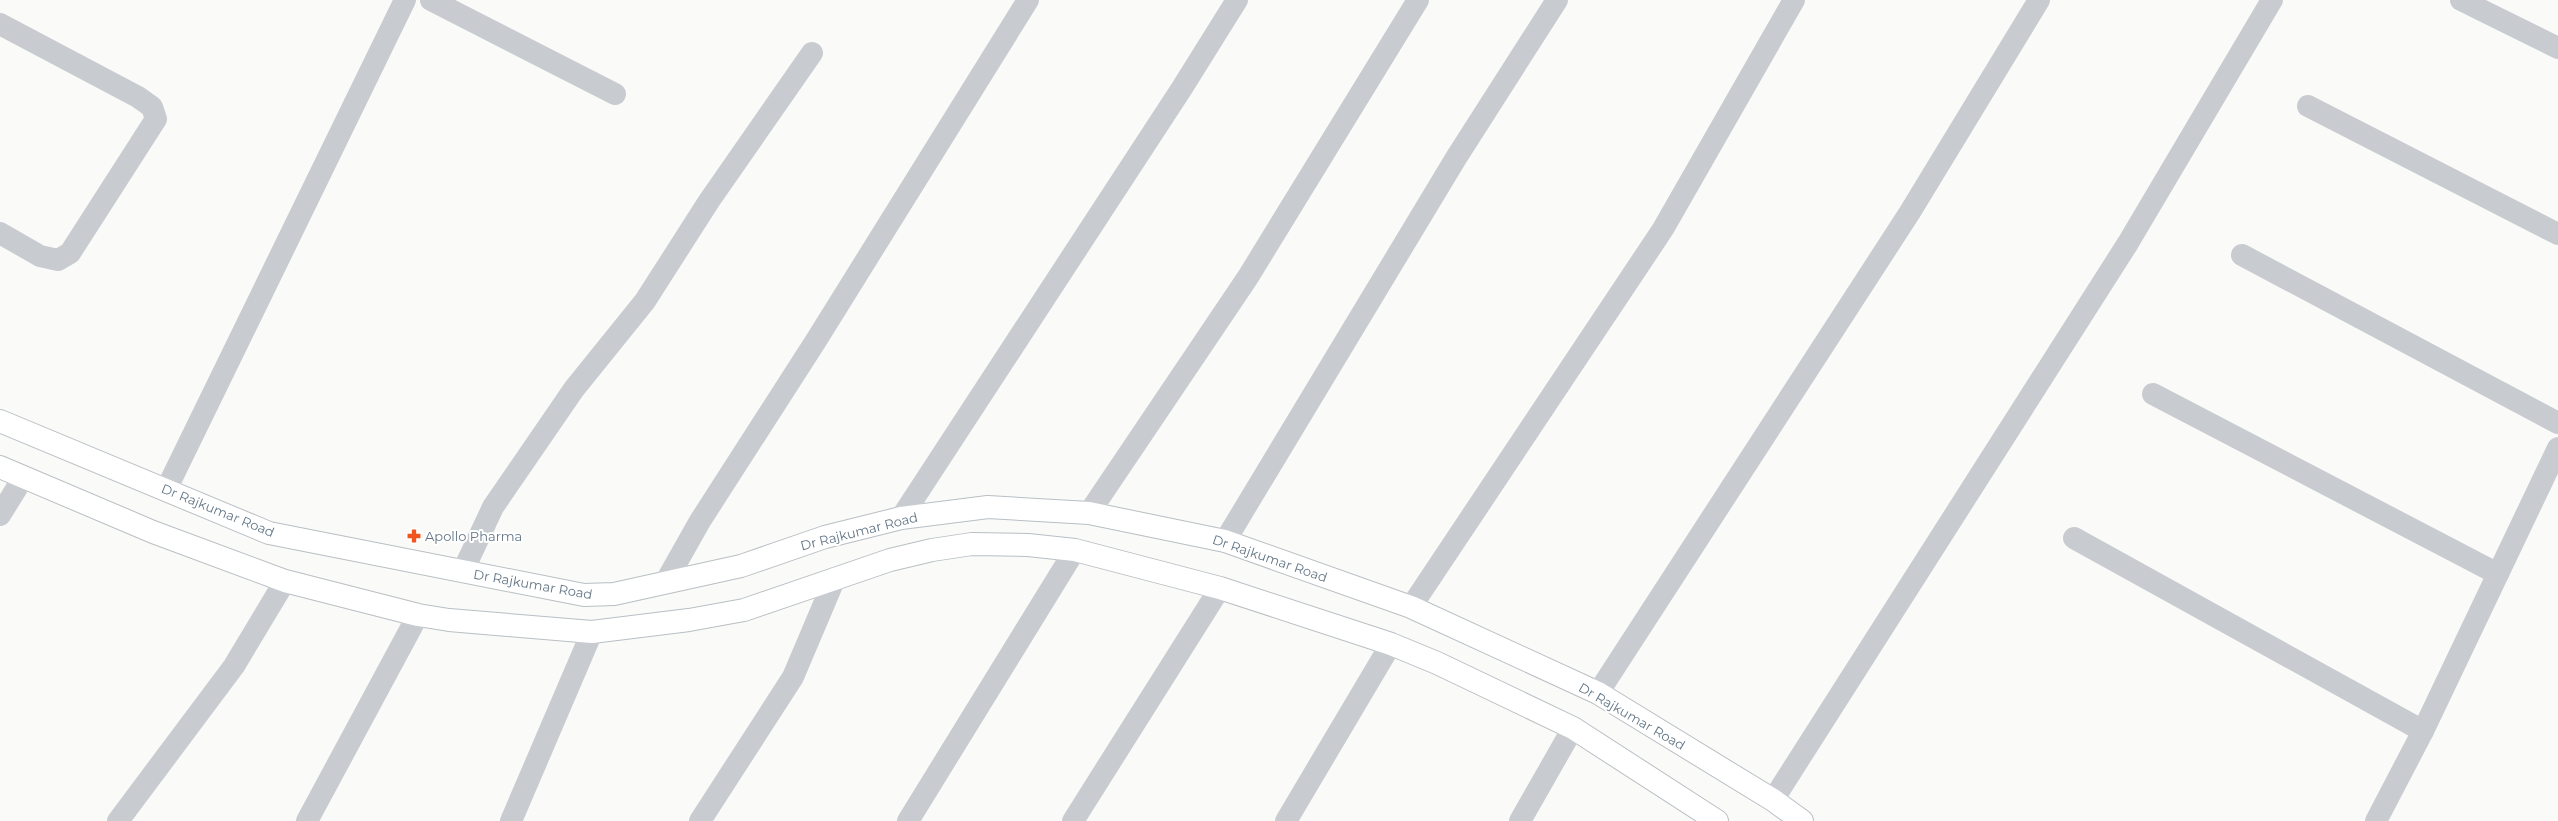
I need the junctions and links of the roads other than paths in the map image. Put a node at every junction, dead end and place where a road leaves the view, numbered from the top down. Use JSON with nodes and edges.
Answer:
{"nodes":[{"id":1,"x":405,"y":0,"type":"edge"},
{"id":2,"x":431,"y":0,"type":"edge"},
{"id":3,"x":1028,"y":0,"type":"edge"},
{"id":4,"x":1237,"y":0,"type":"edge"},
{"id":5,"x":1418,"y":0,"type":"edge"},
{"id":6,"x":1557,"y":0,"type":"edge"},
{"id":7,"x":1794,"y":0,"type":"edge"},
{"id":8,"x":2039,"y":0,"type":"edge"},
{"id":9,"x":2272,"y":0,"type":"edge"},
{"id":10,"x":2461,"y":0,"type":"edge"},
{"id":11,"x":0,"y":24,"type":"edge"},
{"id":12,"x":2558,"y":48,"type":"edge"},
{"id":13,"x":812,"y":52,"type":"dead end"},
{"id":14,"x":615,"y":94,"type":"dead end"},
{"id":15,"x":2308,"y":106,"type":"dead end"},
{"id":16,"x":0,"y":234,"type":"edge"},
{"id":17,"x":2558,"y":234,"type":"edge"},
{"id":18,"x":2242,"y":255,"type":"dead end"},
{"id":19,"x":2153,"y":394,"type":"dead end"},
{"id":20,"x":0,"y":421,"type":"edge"},
{"id":21,"x":2558,"y":423,"type":"edge"},
{"id":22,"x":2558,"y":448,"type":"edge"},
{"id":23,"x":0,"y":467,"type":"edge"},
{"id":24,"x":24,"y":478,"type":"junction"},
{"id":25,"x":166,"y":490,"type":"junction"},
{"id":26,"x":1089,"y":513,"type":"junction"},
{"id":27,"x":0,"y":515,"type":"edge"},
{"id":28,"x":901,"y":518,"type":"junction"},
{"id":29,"x":2074,"y":538,"type":"dead end"},
{"id":30,"x":1225,"y":541,"type":"junction"},
{"id":31,"x":1075,"y":550,"type":"junction"},
{"id":32,"x":462,"y":571,"type":"junction"},
{"id":33,"x":2498,"y":574,"type":"junction"},
{"id":34,"x":834,"y":578,"type":"junction"},
{"id":35,"x":285,"y":581,"type":"junction"},
{"id":36,"x":665,"y":583,"type":"junction"},
{"id":37,"x":1220,"y":588,"type":"junction"},
{"id":38,"x":1411,"y":607,"type":"junction"},
{"id":39,"x":418,"y":615,"type":"junction"},
{"id":40,"x":592,"y":632,"type":"junction"},
{"id":41,"x":1391,"y":644,"type":"junction"},
{"id":42,"x":1598,"y":693,"type":"junction"},
{"id":43,"x":1573,"y":728,"type":"junction"},
{"id":44,"x":2423,"y":731,"type":"junction"},
{"id":45,"x":1773,"y":800,"type":"junction"},
{"id":46,"x":118,"y":821,"type":"edge"},
{"id":47,"x":308,"y":821,"type":"edge"},
{"id":48,"x":511,"y":821,"type":"edge"},
{"id":49,"x":700,"y":821,"type":"edge"},
{"id":50,"x":908,"y":821,"type":"edge"},
{"id":51,"x":1073,"y":821,"type":"edge"},
{"id":52,"x":1286,"y":821,"type":"edge"},
{"id":53,"x":1520,"y":821,"type":"edge"},
{"id":54,"x":1717,"y":821,"type":"edge"},
{"id":55,"x":1802,"y":821,"type":"edge"},
{"id":56,"x":2376,"y":821,"type":"edge"}],
"edges":[{"from":1,"to":25,"type":"street"},
{"from":2,"to":14,"type":"street"},
{"from":3,"to":36,"type":"street"},
{"from":4,"to":28,"type":"street"},
{"from":5,"to":26,"type":"street"},
{"from":6,"to":30,"type":"street"},
{"from":7,"to":38,"type":"street"},
{"from":8,"to":42,"type":"street"},
{"from":9,"to":45,"type":"street"},
{"from":10,"to":12,"type":"street"},
{"from":11,"to":16,"type":"street"},
{"from":13,"to":32,"type":"street"},
{"from":15,"to":17,"type":"street"},
{"from":18,"to":21,"type":"street"},
{"from":19,"to":33,"type":"street"},
{"from":20,"to":25,"type":"main road","name":"Dr Rajkumar Road"},
{"from":22,"to":33,"type":"street"},
{"from":23,"to":24,"type":"main road"},
{"from":24,"to":27,"type":"street"},
{"from":24,"to":35,"type":"main road"},
{"from":25,"to":32,"type":"main road","name":"Dr Rajkumar Road"},
{"from":26,"to":28,"type":"main road","name":"Dr Rajkumar Road"},
{"from":26,"to":30,"type":"main road","name":"Dr Rajkumar Road"},
{"from":28,"to":36,"type":"main road","name":"Dr Rajkumar Road"},
{"from":29,"to":44,"type":"street"},
{"from":30,"to":38,"type":"main road","name":"Dr Rajkumar Road"},
{"from":31,"to":34,"type":"main road"},
{"from":31,"to":37,"type":"main road"},
{"from":31,"to":50,"type":"street"},
{"from":32,"to":36,"type":"main road","name":"Dr Rajkumar Road"},
{"from":33,"to":44,"type":"street"},
{"from":34,"to":40,"type":"main road"},
{"from":34,"to":49,"type":"street"},
{"from":35,"to":39,"type":"main road"},
{"from":35,"to":46,"type":"street"},
{"from":37,"to":41,"type":"main road"},
{"from":37,"to":51,"type":"street"},
{"from":38,"to":42,"type":"main road","name":"Dr Rajkumar Road"},
{"from":39,"to":40,"type":"main road"},
{"from":39,"to":47,"type":"street"},
{"from":40,"to":48,"type":"street"},
{"from":41,"to":43,"type":"main road"},
{"from":41,"to":52,"type":"street"},
{"from":42,"to":45,"type":"main road","name":"Dr Rajkumar Road"},
{"from":43,"to":53,"type":"street"},
{"from":43,"to":54,"type":"main road"},
{"from":44,"to":56,"type":"street"},
{"from":45,"to":55,"type":"main road","name":"Dr Rajkumar Road"}]}
